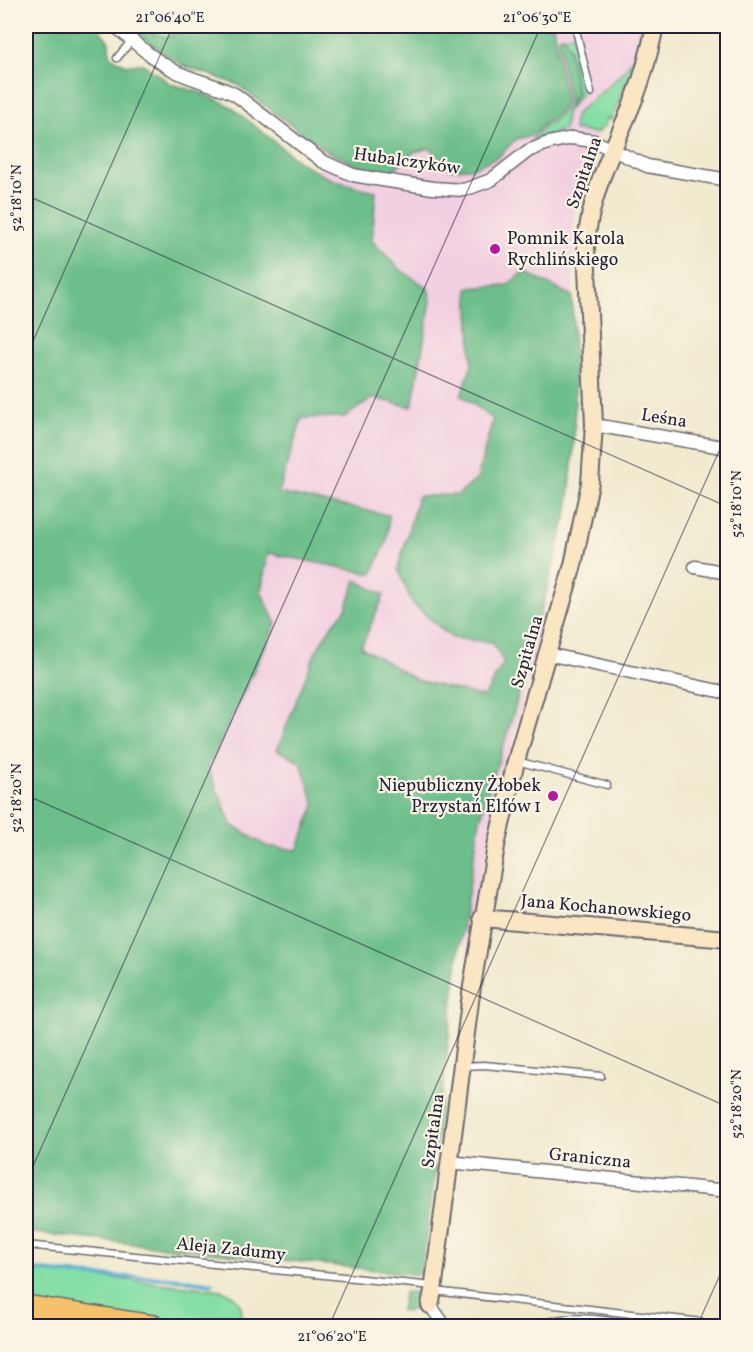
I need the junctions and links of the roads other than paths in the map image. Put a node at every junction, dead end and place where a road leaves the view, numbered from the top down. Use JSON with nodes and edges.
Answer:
{"nodes":[{"id":1,"x":116,"y":26,"type":"edge"},
{"id":2,"x":575,"y":26,"type":"edge"},
{"id":3,"x":655,"y":26,"type":"edge"},
{"id":4,"x":132,"y":40,"type":"junction"},
{"id":5,"x":117,"y":58,"type":"dead end"},
{"id":6,"x":591,"y":93,"type":"dead end"},
{"id":7,"x":614,"y":149,"type":"junction"},
{"id":8,"x":728,"y":180,"type":"edge"},
{"id":9,"x":594,"y":425,"type":"junction"},
{"id":10,"x":728,"y":448,"type":"edge"},
{"id":11,"x":695,"y":567,"type":"dead end"},
{"id":12,"x":728,"y":573,"type":"edge"},
{"id":13,"x":548,"y":654,"type":"junction"},
{"id":14,"x":728,"y":693,"type":"edge"},
{"id":15,"x":516,"y":760,"type":"junction"},
{"id":16,"x":607,"y":785,"type":"dead end"},
{"id":17,"x":482,"y":918,"type":"junction"},
{"id":18,"x":728,"y":939,"type":"edge"},
{"id":19,"x":462,"y":1066,"type":"junction"},
{"id":20,"x":601,"y":1076,"type":"dead end"},
{"id":21,"x":449,"y":1162,"type":"junction"},
{"id":22,"x":728,"y":1191,"type":"edge"},
{"id":23,"x":26,"y":1245,"type":"edge"},
{"id":24,"x":432,"y":1294,"type":"junction"},
{"id":25,"x":26,"y":1306,"type":"edge"},
{"id":26,"x":702,"y":1322,"type":"dead end"},
{"id":27,"x":154,"y":1326,"type":"edge"},
{"id":28,"x":445,"y":1326,"type":"edge"},
{"id":29,"x":544,"y":1326,"type":"edge"},
{"id":30,"x":628,"y":1326,"type":"edge"}],
"edges":[{"from":1,"to":4,"type":"street","name":"Hubalczyków"},
{"from":2,"to":6,"type":"lane"},
{"from":3,"to":7,"type":"street","name":"Szpitalna"},
{"from":4,"to":5,"type":"lane"},
{"from":4,"to":7,"type":"street","name":"Hubalczyków"},
{"from":7,"to":8,"type":"street","name":"Hubalczyków"},
{"from":7,"to":9,"type":"street","name":"Szpitalna"},
{"from":9,"to":10,"type":"street","name":"Leśna"},
{"from":9,"to":13,"type":"street","name":"Szpitalna"},
{"from":11,"to":12,"type":"street"},
{"from":13,"to":14,"type":"street"},
{"from":13,"to":15,"type":"street","name":"Szpitalna"},
{"from":15,"to":16,"type":"lane"},
{"from":15,"to":17,"type":"street","name":"Szpitalna"},
{"from":17,"to":18,"type":"street","name":"Jana Kochanowskiego"},
{"from":17,"to":19,"type":"street","name":"Szpitalna"},
{"from":19,"to":20,"type":"lane"},
{"from":19,"to":21,"type":"street","name":"Szpitalna"},
{"from":21,"to":22,"type":"street","name":"Graniczna"},
{"from":21,"to":24,"type":"street","name":"Szpitalna"},
{"from":23,"to":24,"type":"lane","name":"Aleja Zadumy"},
{"from":24,"to":26,"type":"lane","name":"Aleja Zadumy"},
{"from":24,"to":28,"type":"street"},
{"from":25,"to":27,"type":"highway"},
{"from":29,"to":30,"type":"street"}]}
